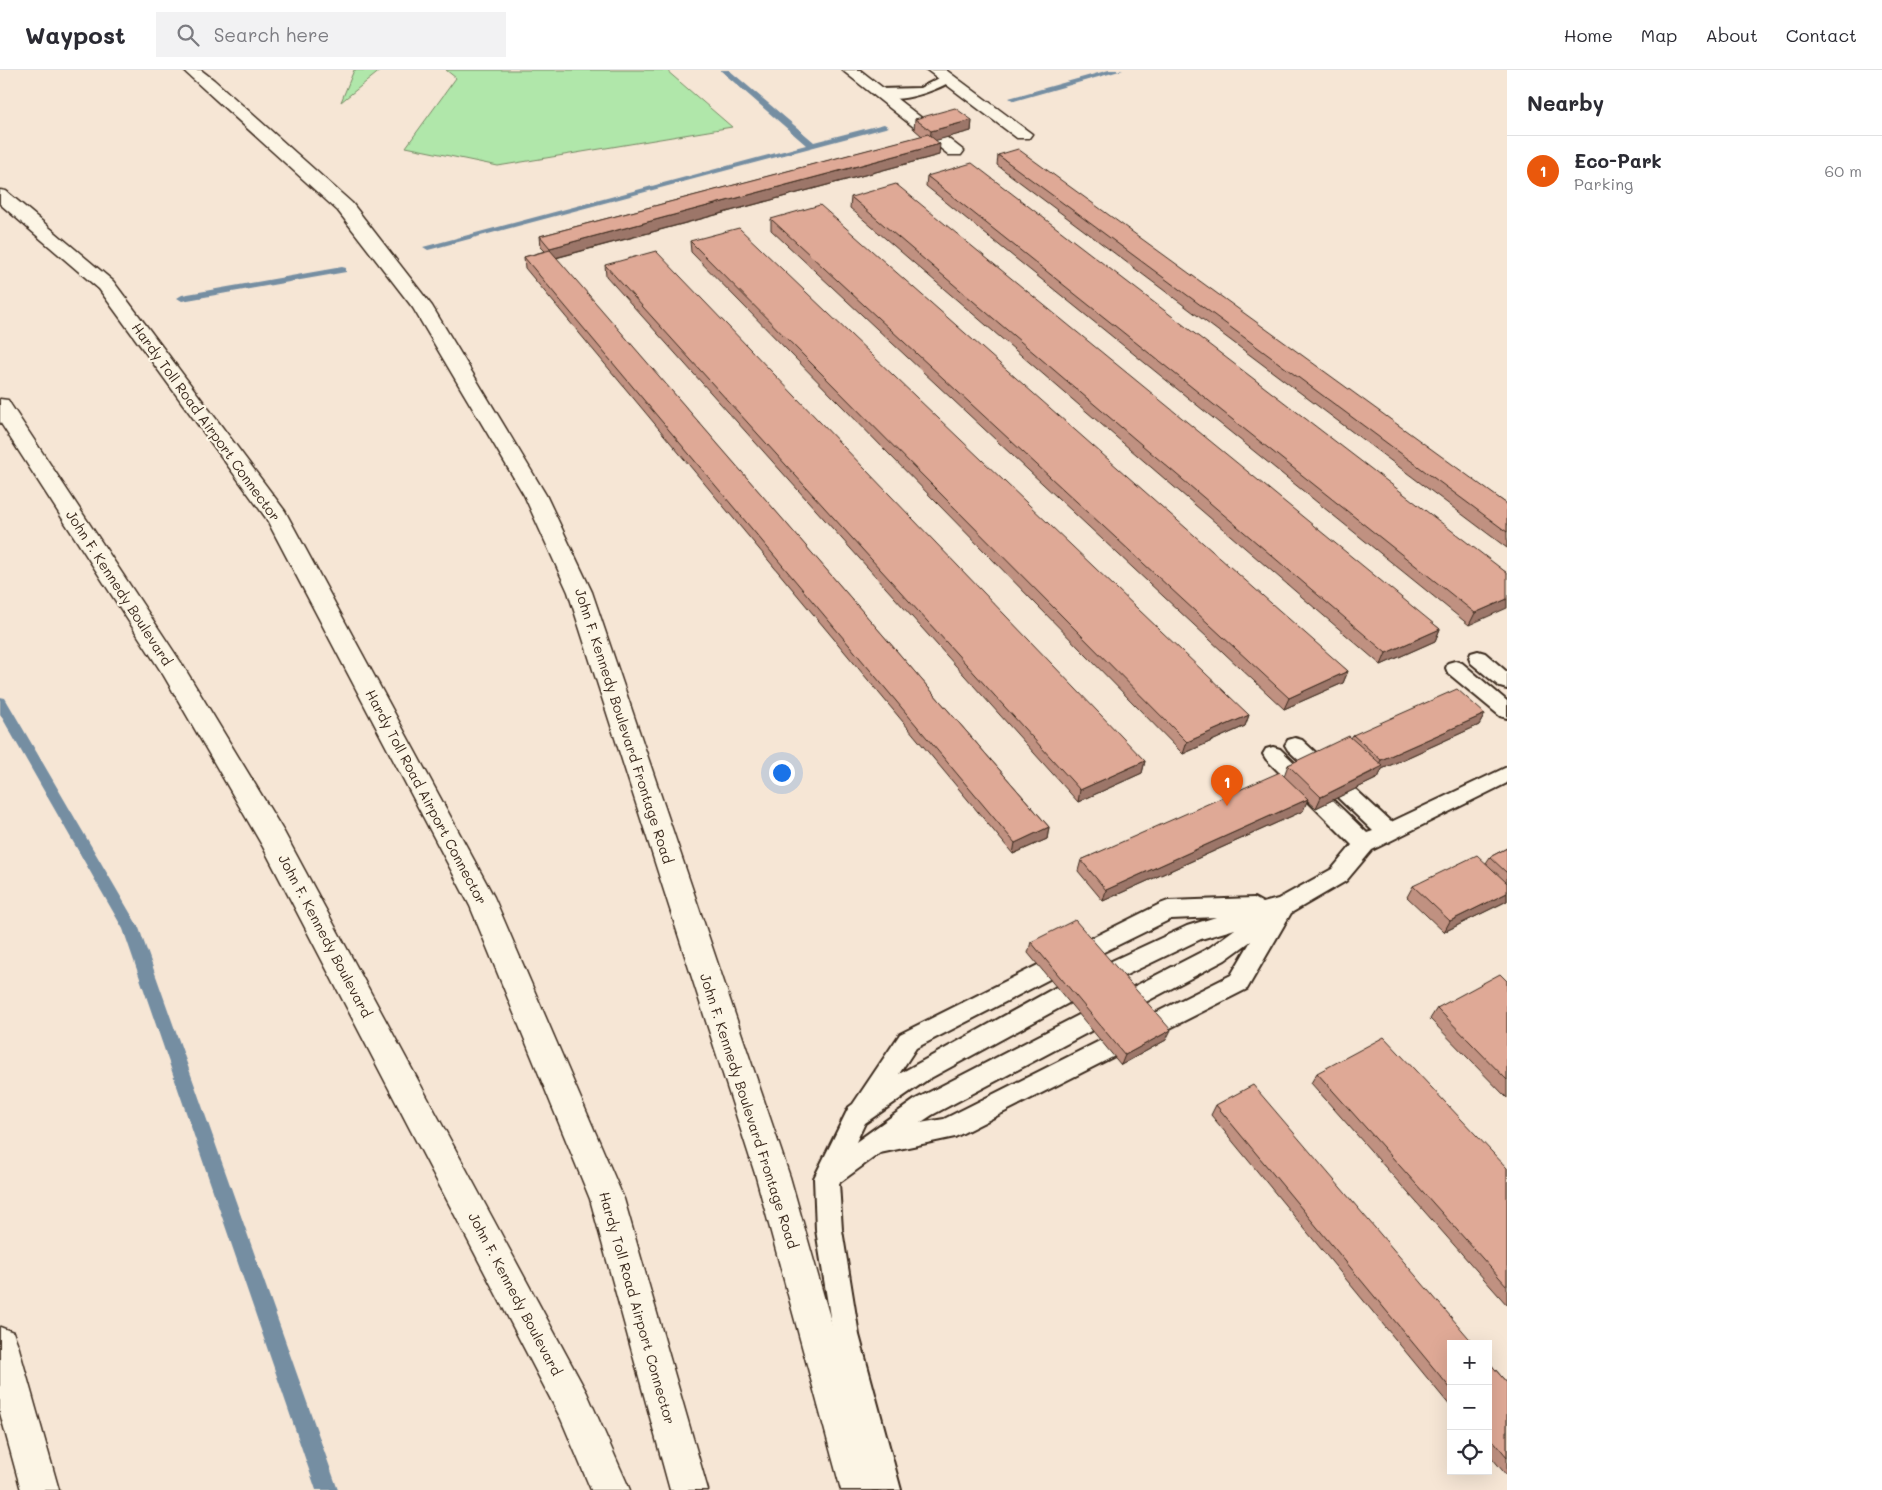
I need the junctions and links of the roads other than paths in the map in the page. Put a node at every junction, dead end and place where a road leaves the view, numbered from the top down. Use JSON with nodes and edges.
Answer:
{"nodes":[{"id":1,"x":191,"y":70,"type":"edge"},
{"id":2,"x":850,"y":70,"type":"edge"},
{"id":3,"x":941,"y":74,"type":"edge"},
{"id":4,"x":880,"y":93,"type":"junction"},
{"id":5,"x":1023,"y":134,"type":"dead end"},
{"id":6,"x":955,"y":151,"type":"dead end"},
{"id":7,"x":0,"y":195,"type":"edge"},
{"id":8,"x":0,"y":405,"type":"edge"},
{"id":9,"x":1478,"y":658,"type":"dead end"},
{"id":10,"x":1455,"y":668,"type":"dead end"},
{"id":11,"x":1507,"y":682,"type":"edge"},
{"id":12,"x":1507,"y":711,"type":"edge"},
{"id":13,"x":1295,"y":745,"type":"dead end"},
{"id":14,"x":1273,"y":754,"type":"dead end"},
{"id":15,"x":1507,"y":774,"type":"edge"},
{"id":16,"x":1388,"y":832,"type":"junction"},
{"id":17,"x":1366,"y":844,"type":"junction"},
{"id":18,"x":1284,"y":906,"type":"junction"},
{"id":19,"x":857,"y":1115,"type":"junction"},
{"id":20,"x":874,"y":1144,"type":"junction"},
{"id":21,"x":826,"y":1178,"type":"junction"},
{"id":22,"x":0,"y":1345,"type":"edge"},
{"id":23,"x":40,"y":1490,"type":"edge"},
{"id":24,"x":611,"y":1490,"type":"edge"},
{"id":25,"x":690,"y":1490,"type":"edge"},
{"id":26,"x":860,"y":1490,"type":"edge"},
{"id":27,"x":887,"y":1490,"type":"edge"}],
"edges":[{"from":1,"to":26,"type":"main road","name":"John F. Kennedy Boulevard Frontage Road"},
{"from":2,"to":4,"type":"main road"},
{"from":3,"to":4,"type":"lane"},
{"from":3,"to":5,"type":"main road"},
{"from":4,"to":6,"type":"main road"},
{"from":7,"to":25,"type":"main road","name":"Hardy Toll Road Airport Connector"},
{"from":8,"to":24,"type":"main road","name":"John F. Kennedy Boulevard"},
{"from":9,"to":11,"type":"lane"},
{"from":10,"to":12,"type":"lane"},
{"from":13,"to":16,"type":"lane"},
{"from":14,"to":17,"type":"lane"},
{"from":15,"to":16,"type":"lane"},
{"from":16,"to":17,"type":"lane"},
{"from":17,"to":18,"type":"lane"},
{"from":18,"to":19,"type":"lane"},
{"from":18,"to":19,"type":"lane"},
{"from":18,"to":20,"type":"lane"},
{"from":18,"to":20,"type":"lane"},
{"from":19,"to":21,"type":"lane"},
{"from":20,"to":21,"type":"lane"},
{"from":21,"to":27,"type":"lane"},
{"from":22,"to":23,"type":"main road"}]}
